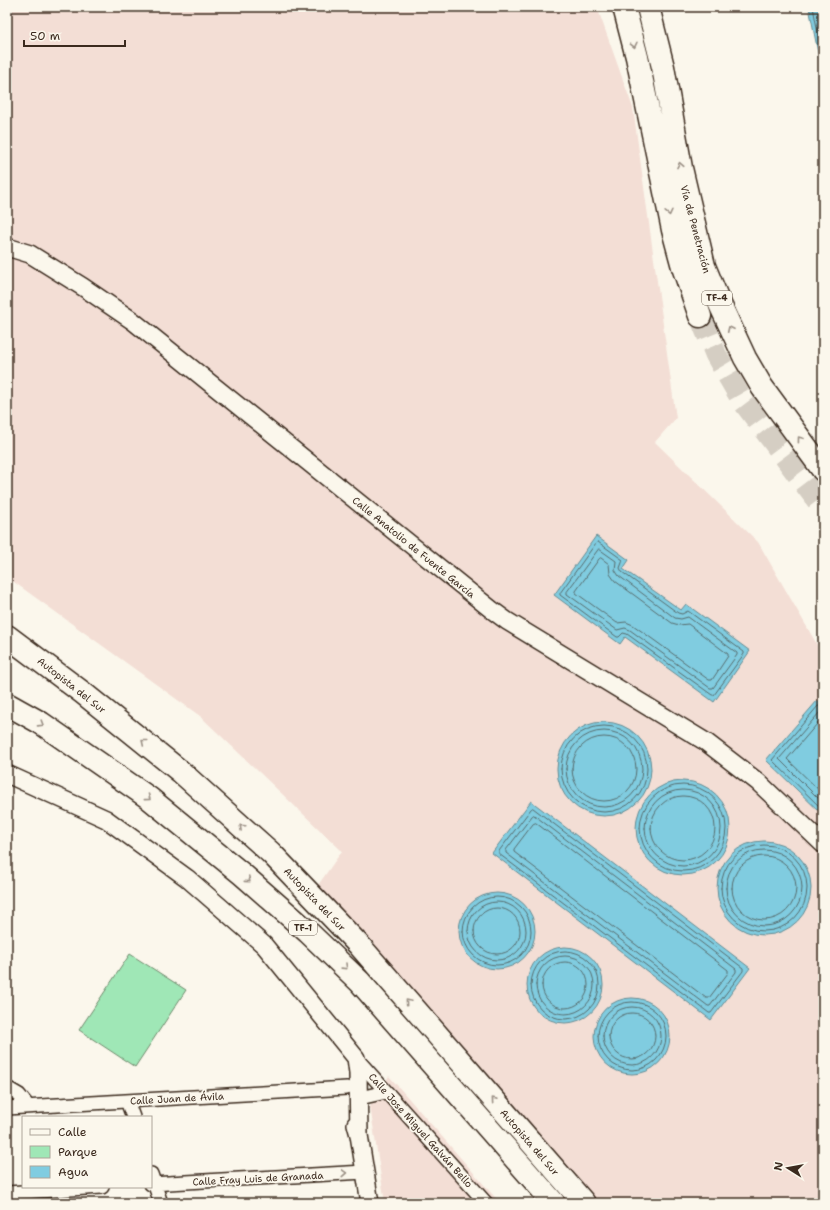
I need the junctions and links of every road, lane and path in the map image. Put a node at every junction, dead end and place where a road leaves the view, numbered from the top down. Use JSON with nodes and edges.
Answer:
{"nodes":[{"id":1,"x":624,"y":7,"type":"edge"},
{"id":2,"x":648,"y":7,"type":"edge"},
{"id":3,"x":7,"y":247,"type":"edge"},
{"id":4,"x":700,"y":316,"type":"tunnel mouth"},
{"id":5,"x":823,"y":470,"type":"edge"},
{"id":6,"x":7,"y":636,"type":"edge"},
{"id":7,"x":7,"y":704,"type":"edge"},
{"id":8,"x":7,"y":774,"type":"edge"},
{"id":9,"x":823,"y":844,"type":"edge"},
{"id":10,"x":350,"y":1051,"type":"junction"},
{"id":11,"x":7,"y":1088,"type":"edge"},
{"id":12,"x":347,"y":1088,"type":"junction"},
{"id":13,"x":386,"y":1092,"type":"junction"},
{"id":14,"x":127,"y":1101,"type":"junction"},
{"id":15,"x":359,"y":1102,"type":"junction"},
{"id":16,"x":28,"y":1106,"type":"junction"},
{"id":17,"x":7,"y":1108,"type":"edge"},
{"id":18,"x":133,"y":1116,"type":"edge"},
{"id":19,"x":359,"y":1135,"type":"junction"},
{"id":20,"x":365,"y":1172,"type":"junction"},
{"id":21,"x":152,"y":1181,"type":"edge"},
{"id":22,"x":86,"y":1188,"type":"edge"},
{"id":23,"x":7,"y":1193,"type":"edge"},
{"id":24,"x":161,"y":1203,"type":"edge"},
{"id":25,"x":370,"y":1203,"type":"edge"},
{"id":26,"x":486,"y":1203,"type":"edge"},
{"id":27,"x":554,"y":1203,"type":"edge"},
{"id":28,"x":584,"y":1203,"type":"edge"}],
"edges":[{"from":1,"to":4,"type":"highway","number":"TF-4","one_way":true},
{"from":5,"to":2,"type":"highway","name":"Vía de Penetración","number":"TF-4","one_way":true},
{"from":3,"to":9,"type":"street","name":"Calle Anatolio de Fuente García"},
{"from":28,"to":6,"type":"highway","name":"Autopista del Sur","number":"TF-1","one_way":true},
{"from":7,"to":27,"type":"highway","number":"TF-1","one_way":true},
{"from":8,"to":10,"type":"street"},
{"from":10,"to":12,"type":"street"},
{"from":10,"to":13,"type":"street","name":"Calle Jose Miguel Galván Bello"},
{"from":10,"to":15,"type":"street"},
{"from":11,"to":16,"type":"street"},
{"from":12,"to":14,"type":"street","name":"Calle Juan de Ávila"},
{"from":12,"to":19,"type":"street"},
{"from":13,"to":15,"type":"street"},
{"from":13,"to":26,"type":"street","name":"Calle Jose Miguel Galván Bello"},
{"from":14,"to":16,"type":"street","name":"Calle Juan de Ávila"},
{"from":14,"to":18,"type":"street"},
{"from":15,"to":19,"type":"street"},
{"from":16,"to":17,"type":"street","name":"Calle Juan de Ávila"},
{"from":19,"to":20,"type":"street"},
{"from":21,"to":20,"type":"street","name":"Calle Fray Luis de Granada","one_way":true},
{"from":20,"to":25,"type":"street"},
{"from":21,"to":24,"type":"street"},
{"from":22,"to":23,"type":"street"}]}
